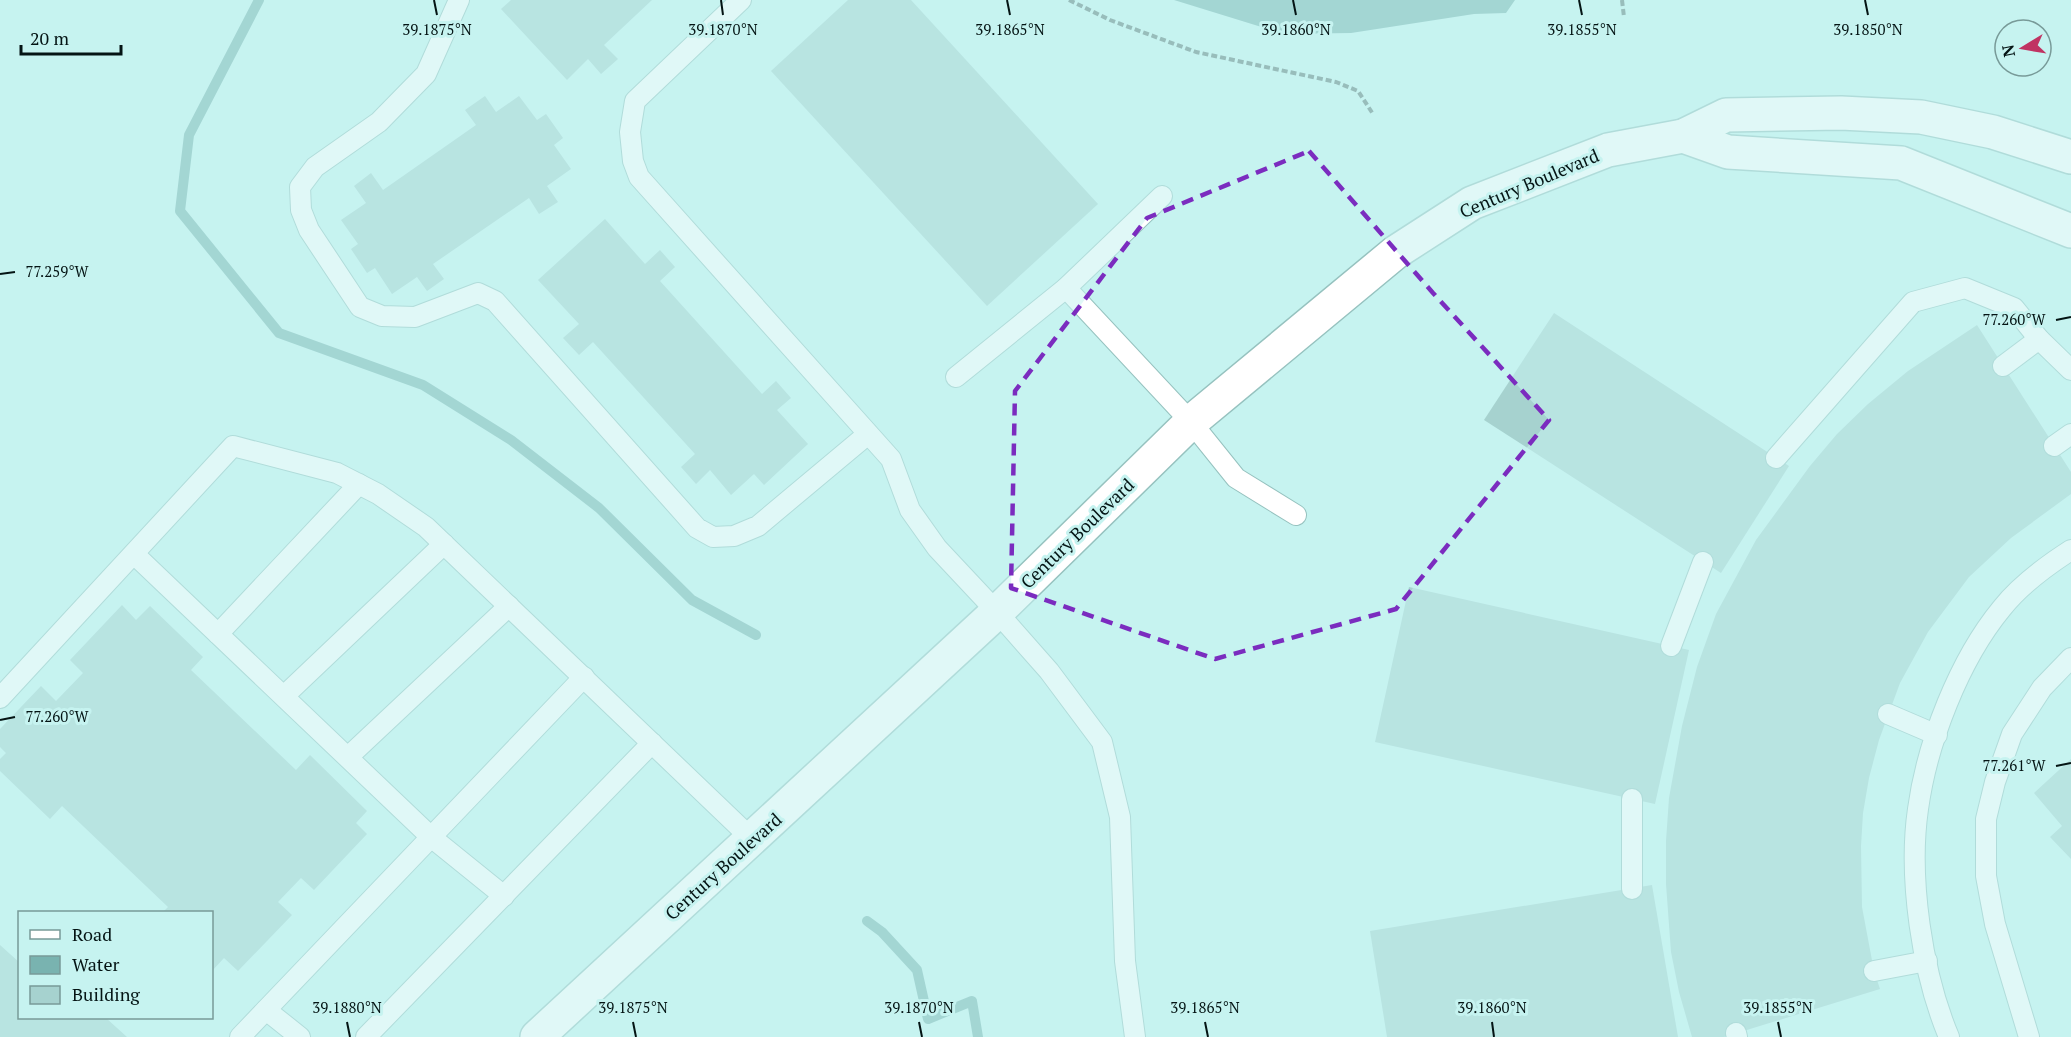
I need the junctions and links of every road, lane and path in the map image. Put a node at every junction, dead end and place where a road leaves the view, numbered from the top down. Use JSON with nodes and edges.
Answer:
{"nodes":[{"id":1,"x":459,"y":0,"type":"edge"},
{"id":2,"x":741,"y":0,"type":"edge"},
{"id":3,"x":1069,"y":0,"type":"edge"},
{"id":4,"x":1622,"y":0,"type":"edge"},
{"id":5,"x":1624,"y":17,"type":"dead end"},
{"id":6,"x":1373,"y":114,"type":"dead end"},
{"id":7,"x":1683,"y":136,"type":"junction"},
{"id":8,"x":2071,"y":157,"type":"edge"},
{"id":9,"x":1162,"y":196,"type":"dead end"},
{"id":10,"x":2071,"y":231,"type":"edge"},
{"id":11,"x":1066,"y":288,"type":"junction"},
{"id":12,"x":2039,"y":339,"type":"junction"},
{"id":13,"x":2003,"y":366,"type":"dead end"},
{"id":14,"x":2071,"y":370,"type":"edge"},
{"id":15,"x":956,"y":377,"type":"dead end"},
{"id":16,"x":1191,"y":422,"type":"junction"},
{"id":17,"x":868,"y":434,"type":"junction"},
{"id":18,"x":2071,"y":434,"type":"edge"},
{"id":19,"x":2054,"y":446,"type":"dead end"},
{"id":20,"x":1776,"y":458,"type":"dead end"},
{"id":21,"x":359,"y":484,"type":"junction"},
{"id":22,"x":1296,"y":515,"type":"dead end"},
{"id":23,"x":444,"y":544,"type":"junction"},
{"id":24,"x":2071,"y":550,"type":"edge"},
{"id":25,"x":134,"y":554,"type":"junction"},
{"id":26,"x":1703,"y":562,"type":"dead end"},
{"id":27,"x":509,"y":606,"type":"junction"},
{"id":28,"x":997,"y":612,"type":"junction"},
{"id":29,"x":218,"y":634,"type":"junction"},
{"id":30,"x":1671,"y":646,"type":"dead end"},
{"id":31,"x":2071,"y":658,"type":"edge"},
{"id":32,"x":584,"y":677,"type":"junction"},
{"id":33,"x":284,"y":696,"type":"junction"},
{"id":34,"x":0,"y":698,"type":"edge"},
{"id":35,"x":1888,"y":714,"type":"dead end"},
{"id":36,"x":1937,"y":735,"type":"junction"},
{"id":37,"x":652,"y":743,"type":"junction"},
{"id":38,"x":348,"y":758,"type":"junction"},
{"id":39,"x":1632,"y":799,"type":"dead end"},
{"id":40,"x":432,"y":837,"type":"junction"},
{"id":41,"x":753,"y":840,"type":"junction"},
{"id":42,"x":1632,"y":889,"type":"dead end"},
{"id":43,"x":504,"y":896,"type":"junction"},
{"id":44,"x":1927,"y":961,"type":"junction"},
{"id":45,"x":1874,"y":971,"type":"dead end"},
{"id":46,"x":266,"y":1010,"type":"junction"},
{"id":47,"x":240,"y":1037,"type":"edge"},
{"id":48,"x":300,"y":1037,"type":"edge"},
{"id":49,"x":366,"y":1037,"type":"edge"},
{"id":50,"x":537,"y":1037,"type":"edge"},
{"id":51,"x":1135,"y":1037,"type":"edge"},
{"id":52,"x":1949,"y":1037,"type":"edge"},
{"id":53,"x":2029,"y":1037,"type":"edge"}],
"edges":[{"from":1,"to":17,"type":"lane"},
{"from":2,"to":17,"type":"lane"},
{"from":3,"to":6,"type":"path"},
{"from":4,"to":5,"type":"path"},
{"from":7,"to":8,"type":"street","name":"Century Boulevard"},
{"from":7,"to":10,"type":"street"},
{"from":7,"to":16,"type":"street","name":"Century Boulevard"},
{"from":9,"to":11,"type":"lane"},
{"from":11,"to":15,"type":"lane"},
{"from":11,"to":16,"type":"lane"},
{"from":12,"to":13,"type":"lane"},
{"from":12,"to":14,"type":"lane"},
{"from":12,"to":20,"type":"lane"},
{"from":16,"to":22,"type":"lane"},
{"from":16,"to":28,"type":"street","name":"Century Boulevard"},
{"from":17,"to":28,"type":"lane"},
{"from":18,"to":19,"type":"lane"},
{"from":21,"to":23,"type":"lane"},
{"from":21,"to":25,"type":"lane"},
{"from":21,"to":29,"type":"lane"},
{"from":23,"to":27,"type":"lane"},
{"from":23,"to":33,"type":"lane"},
{"from":24,"to":36,"type":"lane"},
{"from":25,"to":29,"type":"lane"},
{"from":25,"to":34,"type":"lane"},
{"from":26,"to":30,"type":"lane"},
{"from":27,"to":32,"type":"lane"},
{"from":27,"to":38,"type":"lane"},
{"from":28,"to":41,"type":"street","name":"Century Boulevard"},
{"from":28,"to":51,"type":"lane"},
{"from":29,"to":33,"type":"lane"},
{"from":31,"to":53,"type":"lane"},
{"from":32,"to":37,"type":"lane"},
{"from":32,"to":40,"type":"lane"},
{"from":33,"to":38,"type":"lane"},
{"from":35,"to":36,"type":"lane"},
{"from":36,"to":44,"type":"lane"},
{"from":37,"to":41,"type":"lane"},
{"from":37,"to":43,"type":"lane"},
{"from":38,"to":40,"type":"lane"},
{"from":39,"to":42,"type":"lane"},
{"from":40,"to":43,"type":"lane"},
{"from":40,"to":46,"type":"lane"},
{"from":41,"to":50,"type":"street","name":"Century Boulevard"},
{"from":43,"to":49,"type":"lane"},
{"from":44,"to":45,"type":"lane"},
{"from":44,"to":52,"type":"lane"},
{"from":46,"to":47,"type":"lane"},
{"from":46,"to":48,"type":"lane"}]}
